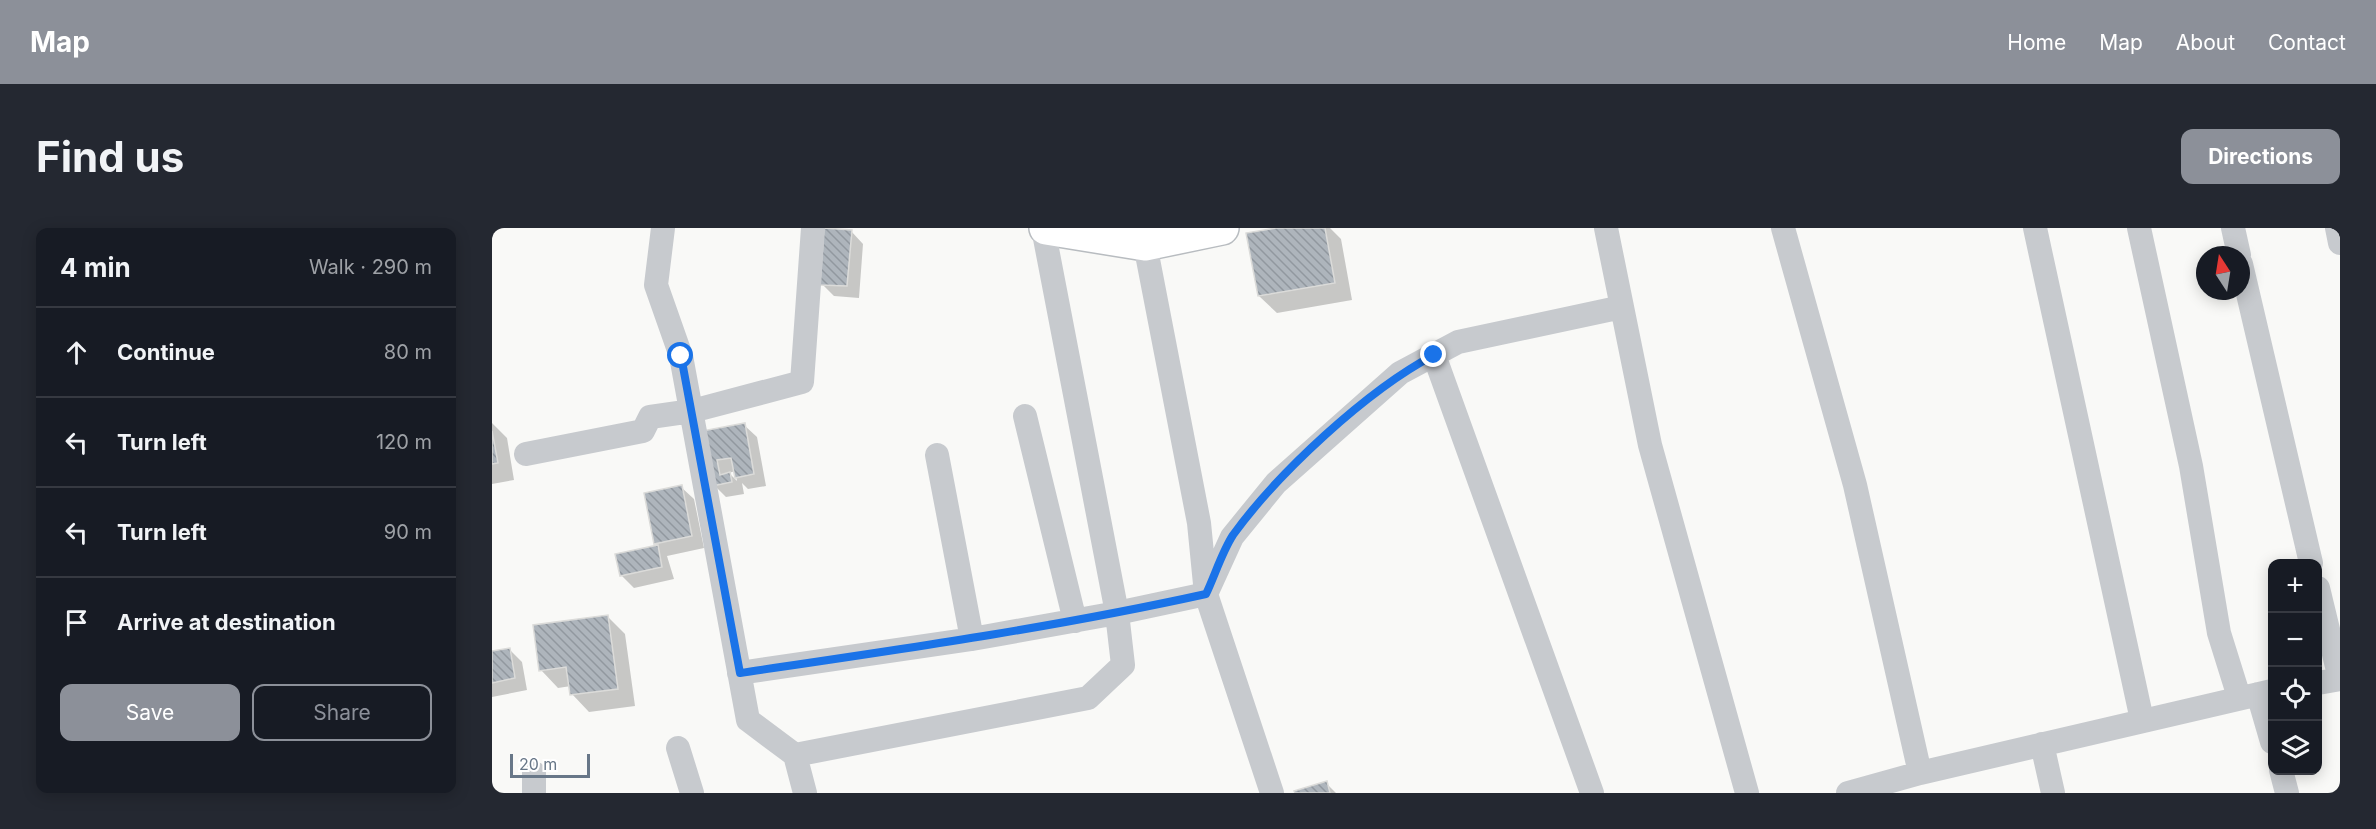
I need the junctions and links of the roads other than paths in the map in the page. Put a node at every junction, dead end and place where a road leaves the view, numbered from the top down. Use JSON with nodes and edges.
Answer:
{"nodes":[{"id":1,"x":663,"y":228,"type":"edge"},
{"id":2,"x":813,"y":228,"type":"edge"},
{"id":3,"x":1044,"y":228,"type":"edge"},
{"id":4,"x":1222,"y":228,"type":"edge"},
{"id":5,"x":1606,"y":228,"type":"edge"},
{"id":6,"x":1783,"y":228,"type":"edge"},
{"id":7,"x":2035,"y":228,"type":"edge"},
{"id":8,"x":2139,"y":228,"type":"edge"},
{"id":9,"x":2233,"y":228,"type":"edge"},
{"id":10,"x":2337,"y":228,"type":"edge"},
{"id":11,"x":2340,"y":243,"type":"edge"},
{"id":12,"x":1145,"y":244,"type":"junction"},
{"id":13,"x":2237,"y":246,"type":"edge"},
{"id":14,"x":2249,"y":300,"type":"edge"},
{"id":15,"x":1622,"y":307,"type":"junction"},
{"id":16,"x":1434,"y":355,"type":"junction"},
{"id":17,"x":692,"y":411,"type":"junction"},
{"id":18,"x":1025,"y":416,"type":"dead end"},
{"id":19,"x":526,"y":454,"type":"dead end"},
{"id":20,"x":937,"y":455,"type":"dead end"},
{"id":21,"x":2310,"y":559,"type":"edge"},
{"id":22,"x":1206,"y":594,"type":"junction"},
{"id":23,"x":2322,"y":605,"type":"edge"},
{"id":24,"x":1118,"y":613,"type":"junction"},
{"id":25,"x":1075,"y":621,"type":"junction"},
{"id":26,"x":972,"y":639,"type":"junction"},
{"id":27,"x":740,"y":673,"type":"junction"},
{"id":28,"x":2340,"y":679,"type":"edge"},
{"id":29,"x":2322,"y":682,"type":"edge"},
{"id":30,"x":2257,"y":694,"type":"edge"},
{"id":31,"x":2142,"y":720,"type":"junction"},
{"id":32,"x":2268,"y":729,"type":"edge"},
{"id":33,"x":2042,"y":744,"type":"junction"},
{"id":34,"x":678,"y":748,"type":"dead end"},
{"id":35,"x":795,"y":754,"type":"junction"},
{"id":36,"x":1920,"y":773,"type":"junction"},
{"id":37,"x":2282,"y":775,"type":"edge"},
{"id":38,"x":692,"y":793,"type":"edge"},
{"id":39,"x":805,"y":793,"type":"edge"},
{"id":40,"x":1272,"y":793,"type":"edge"},
{"id":41,"x":1592,"y":793,"type":"edge"},
{"id":42,"x":1747,"y":793,"type":"edge"},
{"id":43,"x":1848,"y":793,"type":"edge"},
{"id":44,"x":2053,"y":793,"type":"edge"},
{"id":45,"x":2287,"y":793,"type":"edge"}],
"edges":[{"from":1,"to":17,"type":"street"},
{"from":2,"to":17,"type":"street"},
{"from":3,"to":12,"type":"main road"},
{"from":3,"to":24,"type":"street"},
{"from":4,"to":12,"type":"main road"},
{"from":5,"to":15,"type":"street"},
{"from":6,"to":36,"type":"street"},
{"from":7,"to":31,"type":"street"},
{"from":8,"to":30,"type":"street"},
{"from":9,"to":13,"type":"street"},
{"from":10,"to":11,"type":"street"},
{"from":12,"to":22,"type":"street"},
{"from":14,"to":21,"type":"street"},
{"from":15,"to":16,"type":"street"},
{"from":15,"to":42,"type":"street"},
{"from":16,"to":22,"type":"street"},
{"from":16,"to":41,"type":"street"},
{"from":17,"to":19,"type":"street"},
{"from":17,"to":27,"type":"street"},
{"from":18,"to":25,"type":"street"},
{"from":20,"to":26,"type":"street"},
{"from":22,"to":24,"type":"street"},
{"from":22,"to":40,"type":"street"},
{"from":23,"to":28,"type":"street"},
{"from":24,"to":25,"type":"street"},
{"from":24,"to":35,"type":"street"},
{"from":25,"to":26,"type":"street"},
{"from":26,"to":27,"type":"street"},
{"from":27,"to":35,"type":"street"},
{"from":28,"to":29,"type":"street"},
{"from":30,"to":31,"type":"street"},
{"from":30,"to":32,"type":"street"},
{"from":31,"to":33,"type":"street"},
{"from":33,"to":36,"type":"street"},
{"from":33,"to":44,"type":"street"},
{"from":34,"to":38,"type":"street"},
{"from":35,"to":39,"type":"street"},
{"from":36,"to":43,"type":"street"},
{"from":37,"to":45,"type":"street"}]}
